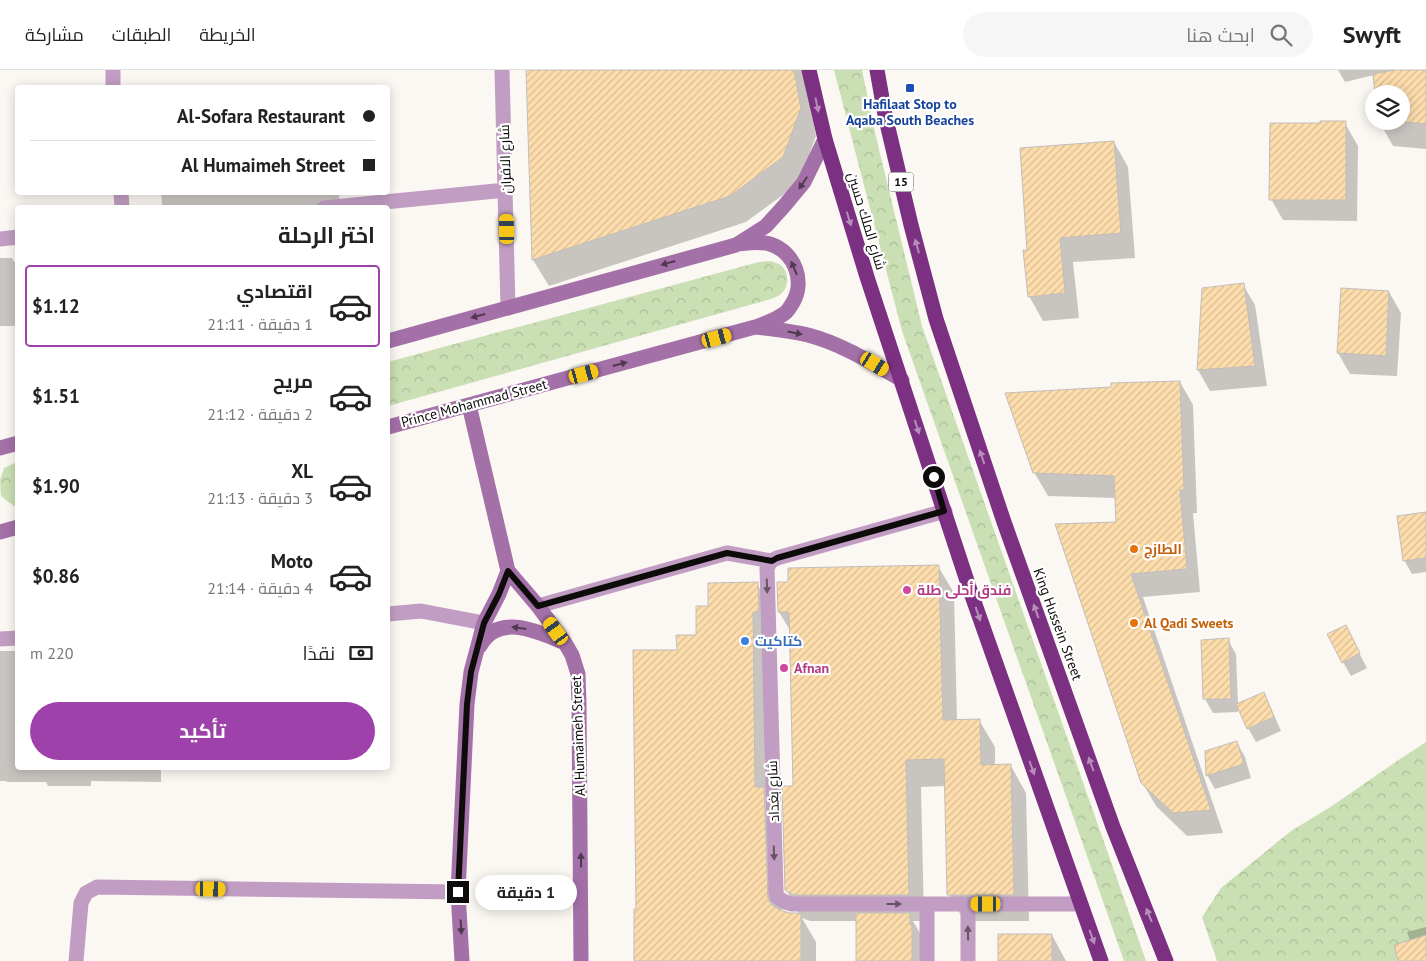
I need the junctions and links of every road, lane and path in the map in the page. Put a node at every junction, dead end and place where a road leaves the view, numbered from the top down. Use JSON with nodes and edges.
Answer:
{"nodes":[{"id":1,"x":113,"y":70,"type":"edge"},
{"id":2,"x":502,"y":70,"type":"edge"},
{"id":3,"x":809,"y":70,"type":"edge"},
{"id":4,"x":877,"y":70,"type":"edge"},
{"id":5,"x":113,"y":85,"type":"edge"},
{"id":6,"x":825,"y":139,"type":"junction"},
{"id":7,"x":506,"y":190,"type":"junction"},
{"id":8,"x":354,"y":205,"type":"edge"},
{"id":9,"x":15,"y":237,"type":"edge"},
{"id":10,"x":0,"y":239,"type":"edge"},
{"id":11,"x":736,"y":245,"type":"junction"},
{"id":12,"x":508,"y":308,"type":"junction"},
{"id":13,"x":755,"y":327,"type":"junction"},
{"id":14,"x":390,"y":340,"type":"edge"},
{"id":15,"x":902,"y":380,"type":"junction"},
{"id":16,"x":469,"y":405,"type":"junction"},
{"id":17,"x":390,"y":426,"type":"edge"},
{"id":18,"x":15,"y":444,"type":"edge"},
{"id":19,"x":0,"y":448,"type":"edge"},
{"id":20,"x":944,"y":511,"type":"junction"},
{"id":21,"x":15,"y":528,"type":"edge"},
{"id":22,"x":0,"y":532,"type":"edge"},
{"id":23,"x":772,"y":561,"type":"junction"},
{"id":24,"x":508,"y":571,"type":"junction"},
{"id":25,"x":538,"y":606,"type":"junction"},
{"id":26,"x":390,"y":614,"type":"edge"},
{"id":27,"x":484,"y":623,"type":"junction"},
{"id":28,"x":15,"y":638,"type":"edge"},
{"id":29,"x":0,"y":639,"type":"edge"},
{"id":30,"x":565,"y":643,"type":"junction"},
{"id":31,"x":474,"y":656,"type":"junction"},
{"id":32,"x":458,"y":892,"type":"junction"},
{"id":33,"x":926,"y":904,"type":"junction"},
{"id":34,"x":968,"y":904,"type":"junction"},
{"id":35,"x":1080,"y":904,"type":"junction"},
{"id":36,"x":76,"y":961,"type":"edge"},
{"id":37,"x":462,"y":961,"type":"edge"},
{"id":38,"x":581,"y":961,"type":"edge"},
{"id":39,"x":927,"y":961,"type":"edge"},
{"id":40,"x":968,"y":961,"type":"edge"},
{"id":41,"x":1101,"y":961,"type":"edge"},
{"id":42,"x":1166,"y":961,"type":"edge"}],
"edges":[{"from":1,"to":5,"type":"street"},
{"from":2,"to":7,"type":"street","name":"شارع الافران"},
{"from":3,"to":6,"type":"highway","name":"شارع الملك حسين","one_way":true},
{"from":42,"to":4,"type":"highway","name":"King Hussein Street","number":"15","one_way":true},
{"from":6,"to":11,"type":"main road","one_way":true},
{"from":6,"to":15,"type":"highway","name":"شارع الملك حسين","one_way":true},
{"from":7,"to":8,"type":"street"},
{"from":7,"to":12,"type":"street","name":"شارع الافران"},
{"from":9,"to":10,"type":"street"},
{"from":11,"to":12,"type":"main road","one_way":true},
{"from":13,"to":11,"type":"main road","one_way":true},
{"from":12,"to":14,"type":"main road","one_way":true},
{"from":13,"to":15,"type":"main road","name":"Prince Mohammad Street","one_way":true},
{"from":16,"to":13,"type":"main road","name":"Prince Mohammad Street","one_way":true},
{"from":15,"to":20,"type":"highway","one_way":true},
{"from":16,"to":17,"type":"main road","name":"Prince Mohammad Street"},
{"from":16,"to":24,"type":"main road"},
{"from":18,"to":19,"type":"main road"},
{"from":20,"to":23,"type":"street"},
{"from":20,"to":35,"type":"highway","one_way":true},
{"from":21,"to":22,"type":"main road"},
{"from":23,"to":25,"type":"street"},
{"from":23,"to":33,"type":"street","name":"شارع بغداد","one_way":true},
{"from":24,"to":25,"type":"main road","name":"Al Humaimeh Street"},
{"from":24,"to":27,"type":"main road"},
{"from":25,"to":30,"type":"main road","name":"Al Humaimeh Street"},
{"from":26,"to":27,"type":"street"},
{"from":27,"to":31,"type":"main road"},
{"from":28,"to":29,"type":"street"},
{"from":30,"to":31,"type":"main road","one_way":true},
{"from":38,"to":30,"type":"main road","name":"Al Humaimeh Street","one_way":true},
{"from":31,"to":32,"type":"main road"},
{"from":32,"to":36,"type":"street"},
{"from":32,"to":37,"type":"main road","one_way":true},
{"from":33,"to":34,"type":"street","name":"شارع بغداد"},
{"from":33,"to":39,"type":"street"},
{"from":34,"to":35,"type":"street","name":"شارع بغداد"},
{"from":40,"to":34,"type":"street","one_way":true},
{"from":35,"to":41,"type":"highway","one_way":true}]}
